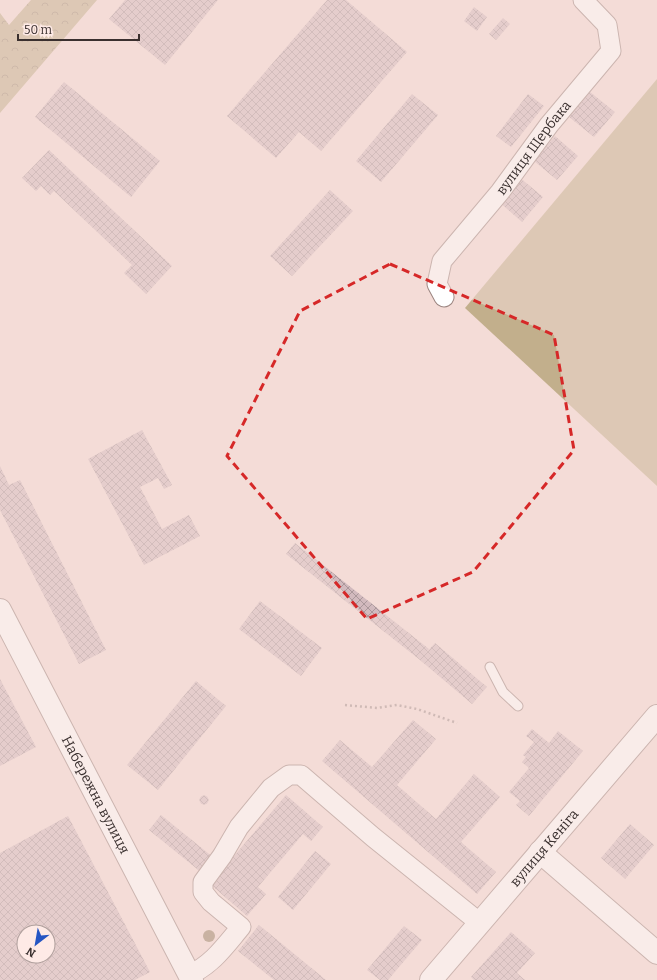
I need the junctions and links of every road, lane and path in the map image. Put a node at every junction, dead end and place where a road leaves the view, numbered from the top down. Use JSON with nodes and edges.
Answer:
{"nodes":[{"id":1,"x":584,"y":0,"type":"edge"},
{"id":2,"x":444,"y":297,"type":"dead end"},
{"id":3,"x":0,"y":610,"type":"edge"},
{"id":4,"x":490,"y":666,"type":"dead end"},
{"id":5,"x":345,"y":705,"type":"dead end"},
{"id":6,"x":518,"y":706,"type":"dead end"},
{"id":7,"x":657,"y":716,"type":"edge"},
{"id":8,"x":457,"y":723,"type":"dead end"},
{"id":9,"x":540,"y":852,"type":"junction"},
{"id":10,"x":480,"y":923,"type":"junction"},
{"id":11,"x":657,"y":953,"type":"edge"},
{"id":12,"x":190,"y":977,"type":"edge"},
{"id":13,"x":431,"y":980,"type":"edge"}],
"edges":[{"from":1,"to":2,"type":"street","name":"вулиця Щербака"},
{"from":3,"to":12,"type":"main road","name":"Набережна вулиця"},
{"from":4,"to":6,"type":"lane"},
{"from":5,"to":8,"type":"path"},
{"from":7,"to":9,"type":"main road","name":"вулиця Кеніга"},
{"from":9,"to":10,"type":"main road","name":"вулиця Кеніга"},
{"from":9,"to":11,"type":"main road"},
{"from":10,"to":12,"type":"street"},
{"from":10,"to":13,"type":"main road","name":"вулиця Кеніга"}]}
